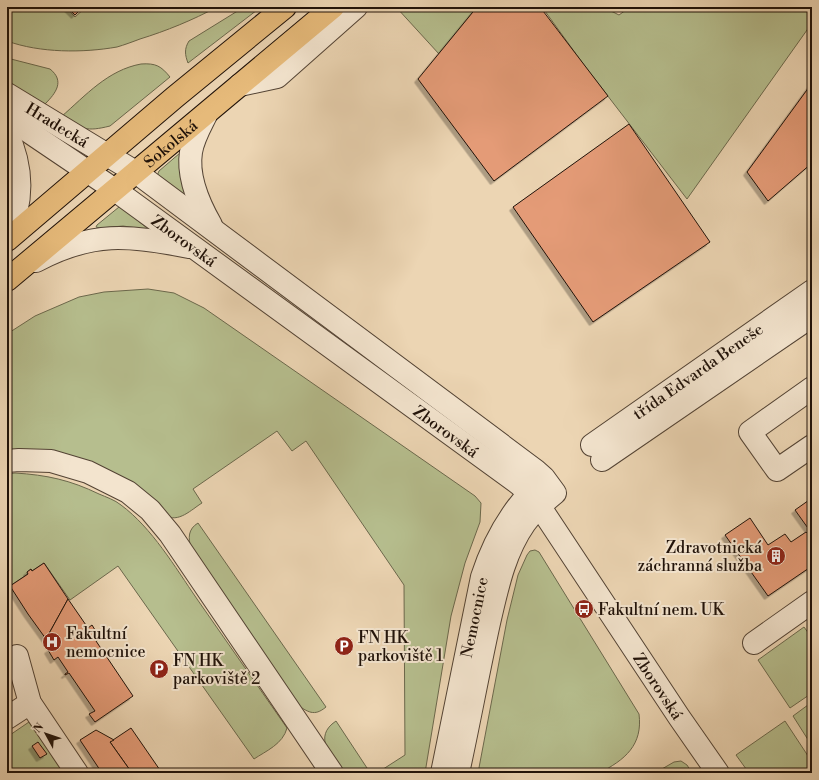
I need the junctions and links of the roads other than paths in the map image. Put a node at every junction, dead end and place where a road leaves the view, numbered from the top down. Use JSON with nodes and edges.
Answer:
{"nodes":[{"id":1,"x":285,"y":7,"type":"edge"},
{"id":2,"x":334,"y":7,"type":"edge"},
{"id":3,"x":356,"y":7,"type":"edge"},
{"id":4,"x":240,"y":85,"type":"junction"},
{"id":5,"x":7,"y":94,"type":"edge"},
{"id":6,"x":206,"y":115,"type":"junction"},
{"id":7,"x":7,"y":116,"type":"edge"},
{"id":8,"x":7,"y":133,"type":"edge"},
{"id":9,"x":108,"y":155,"type":"junction"},
{"id":10,"x":89,"y":171,"type":"junction"},
{"id":11,"x":136,"y":172,"type":"junction"},
{"id":12,"x":115,"y":190,"type":"junction"},
{"id":13,"x":213,"y":230,"type":"junction"},
{"id":14,"x":7,"y":239,"type":"edge"},
{"id":15,"x":195,"y":248,"type":"junction"},
{"id":16,"x":12,"y":275,"type":"edge"},
{"id":17,"x":809,"y":310,"type":"edge"},
{"id":18,"x":812,"y":388,"type":"edge"},
{"id":19,"x":812,"y":446,"type":"edge"},
{"id":20,"x":7,"y":461,"type":"edge"},
{"id":21,"x":542,"y":493,"type":"junction"},
{"id":22,"x":812,"y":602,"type":"edge"},
{"id":23,"x":754,"y":643,"type":"dead end"},
{"id":24,"x":7,"y":663,"type":"edge"},
{"id":25,"x":30,"y":703,"type":"junction"},
{"id":26,"x":7,"y":718,"type":"edge"},
{"id":27,"x":77,"y":773,"type":"edge"},
{"id":28,"x":332,"y":773,"type":"edge"},
{"id":29,"x":442,"y":773,"type":"edge"},
{"id":30,"x":458,"y":773,"type":"edge"},
{"id":31,"x":718,"y":773,"type":"edge"}],
"edges":[{"from":1,"to":9,"type":"main road","name":"Sokolská"},
{"from":2,"to":4,"type":"main road","name":"Sokolská"},
{"from":3,"to":4,"type":"street"},
{"from":4,"to":6,"type":"main road","name":"Sokolská"},
{"from":5,"to":9,"type":"street","name":"Hradecká"},
{"from":6,"to":11,"type":"main road","name":"Sokolská"},
{"from":6,"to":13,"type":"street"},
{"from":7,"to":10,"type":"street","name":"Hradecká"},
{"from":8,"to":14,"type":"street"},
{"from":9,"to":10,"type":"main road","name":"Sokolská"},
{"from":9,"to":11,"type":"street","name":"Zborovská"},
{"from":10,"to":12,"type":"street","name":"Zborovská"},
{"from":10,"to":14,"type":"main road","name":"Sokolská"},
{"from":11,"to":12,"type":"main road","name":"Sokolská"},
{"from":11,"to":13,"type":"street","name":"Zborovská"},
{"from":12,"to":15,"type":"street","name":"Zborovská"},
{"from":12,"to":16,"type":"main road","name":"Sokolská"},
{"from":13,"to":21,"type":"street","name":"Zborovská"},
{"from":15,"to":16,"type":"street"},
{"from":15,"to":21,"type":"street","name":"Zborovská"},
{"from":17,"to":17,"type":"street","name":"třída Edvarda Beneše"},
{"from":18,"to":19,"type":"street"},
{"from":20,"to":28,"type":"street"},
{"from":21,"to":29,"type":"street","name":"Nemocnice"},
{"from":21,"to":30,"type":"street","name":"Nemocnice"},
{"from":21,"to":31,"type":"street","name":"Zborovská"},
{"from":22,"to":23,"type":"street"},
{"from":24,"to":25,"type":"street"},
{"from":25,"to":26,"type":"street"},
{"from":25,"to":27,"type":"street"}]}
